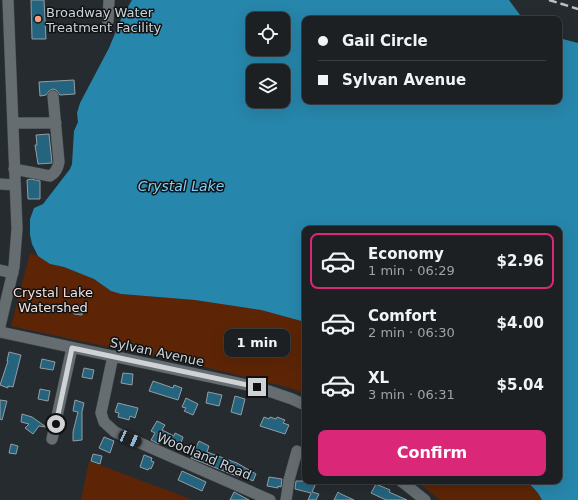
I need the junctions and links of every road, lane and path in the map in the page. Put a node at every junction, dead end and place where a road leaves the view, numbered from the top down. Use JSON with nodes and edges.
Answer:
{"nodes":[{"id":1,"x":8,"y":0,"type":"edge"},
{"id":2,"x":109,"y":0,"type":"edge"},
{"id":3,"x":108,"y":21,"type":"dead end"},
{"id":4,"x":5,"y":57,"type":"edge"},
{"id":5,"x":54,"y":96,"type":"dead end"},
{"id":6,"x":13,"y":123,"type":"junction"},
{"id":7,"x":56,"y":123,"type":"junction"},
{"id":8,"x":14,"y":169,"type":"junction"},
{"id":9,"x":0,"y":184,"type":"edge"},
{"id":10,"x":15,"y":185,"type":"junction"},
{"id":11,"x":0,"y":270,"type":"edge"},
{"id":12,"x":13,"y":273,"type":"junction"},
{"id":13,"x":0,"y":326,"type":"edge"},
{"id":14,"x":0,"y":332,"type":"edge"},
{"id":15,"x":72,"y":348,"type":"junction"},
{"id":16,"x":113,"y":356,"type":"junction"},
{"id":17,"x":302,"y":404,"type":"edge"},
{"id":18,"x":52,"y":439,"type":"dead end"},
{"id":19,"x":297,"y":451,"type":"dead end"},
{"id":20,"x":406,"y":484,"type":"edge"},
{"id":21,"x":270,"y":500,"type":"edge"},
{"id":22,"x":286,"y":500,"type":"edge"},
{"id":23,"x":425,"y":500,"type":"edge"}],
"edges":[{"from":1,"to":4,"type":"street"},
{"from":2,"to":3,"type":"street"},
{"from":4,"to":6,"type":"street"},
{"from":5,"to":7,"type":"street"},
{"from":6,"to":7,"type":"street"},
{"from":6,"to":8,"type":"street"},
{"from":7,"to":8,"type":"street"},
{"from":8,"to":10,"type":"street"},
{"from":9,"to":10,"type":"street"},
{"from":10,"to":12,"type":"street"},
{"from":11,"to":12,"type":"street"},
{"from":12,"to":13,"type":"street"},
{"from":14,"to":15,"type":"street","name":"Sylvan Avenue"},
{"from":15,"to":16,"type":"street","name":"Sylvan Avenue"},
{"from":15,"to":18,"type":"street"},
{"from":16,"to":17,"type":"street","name":"Sylvan Avenue"},
{"from":16,"to":21,"type":"street","name":"Woodland Road"},
{"from":19,"to":22,"type":"street"},
{"from":20,"to":23,"type":"street"}]}
